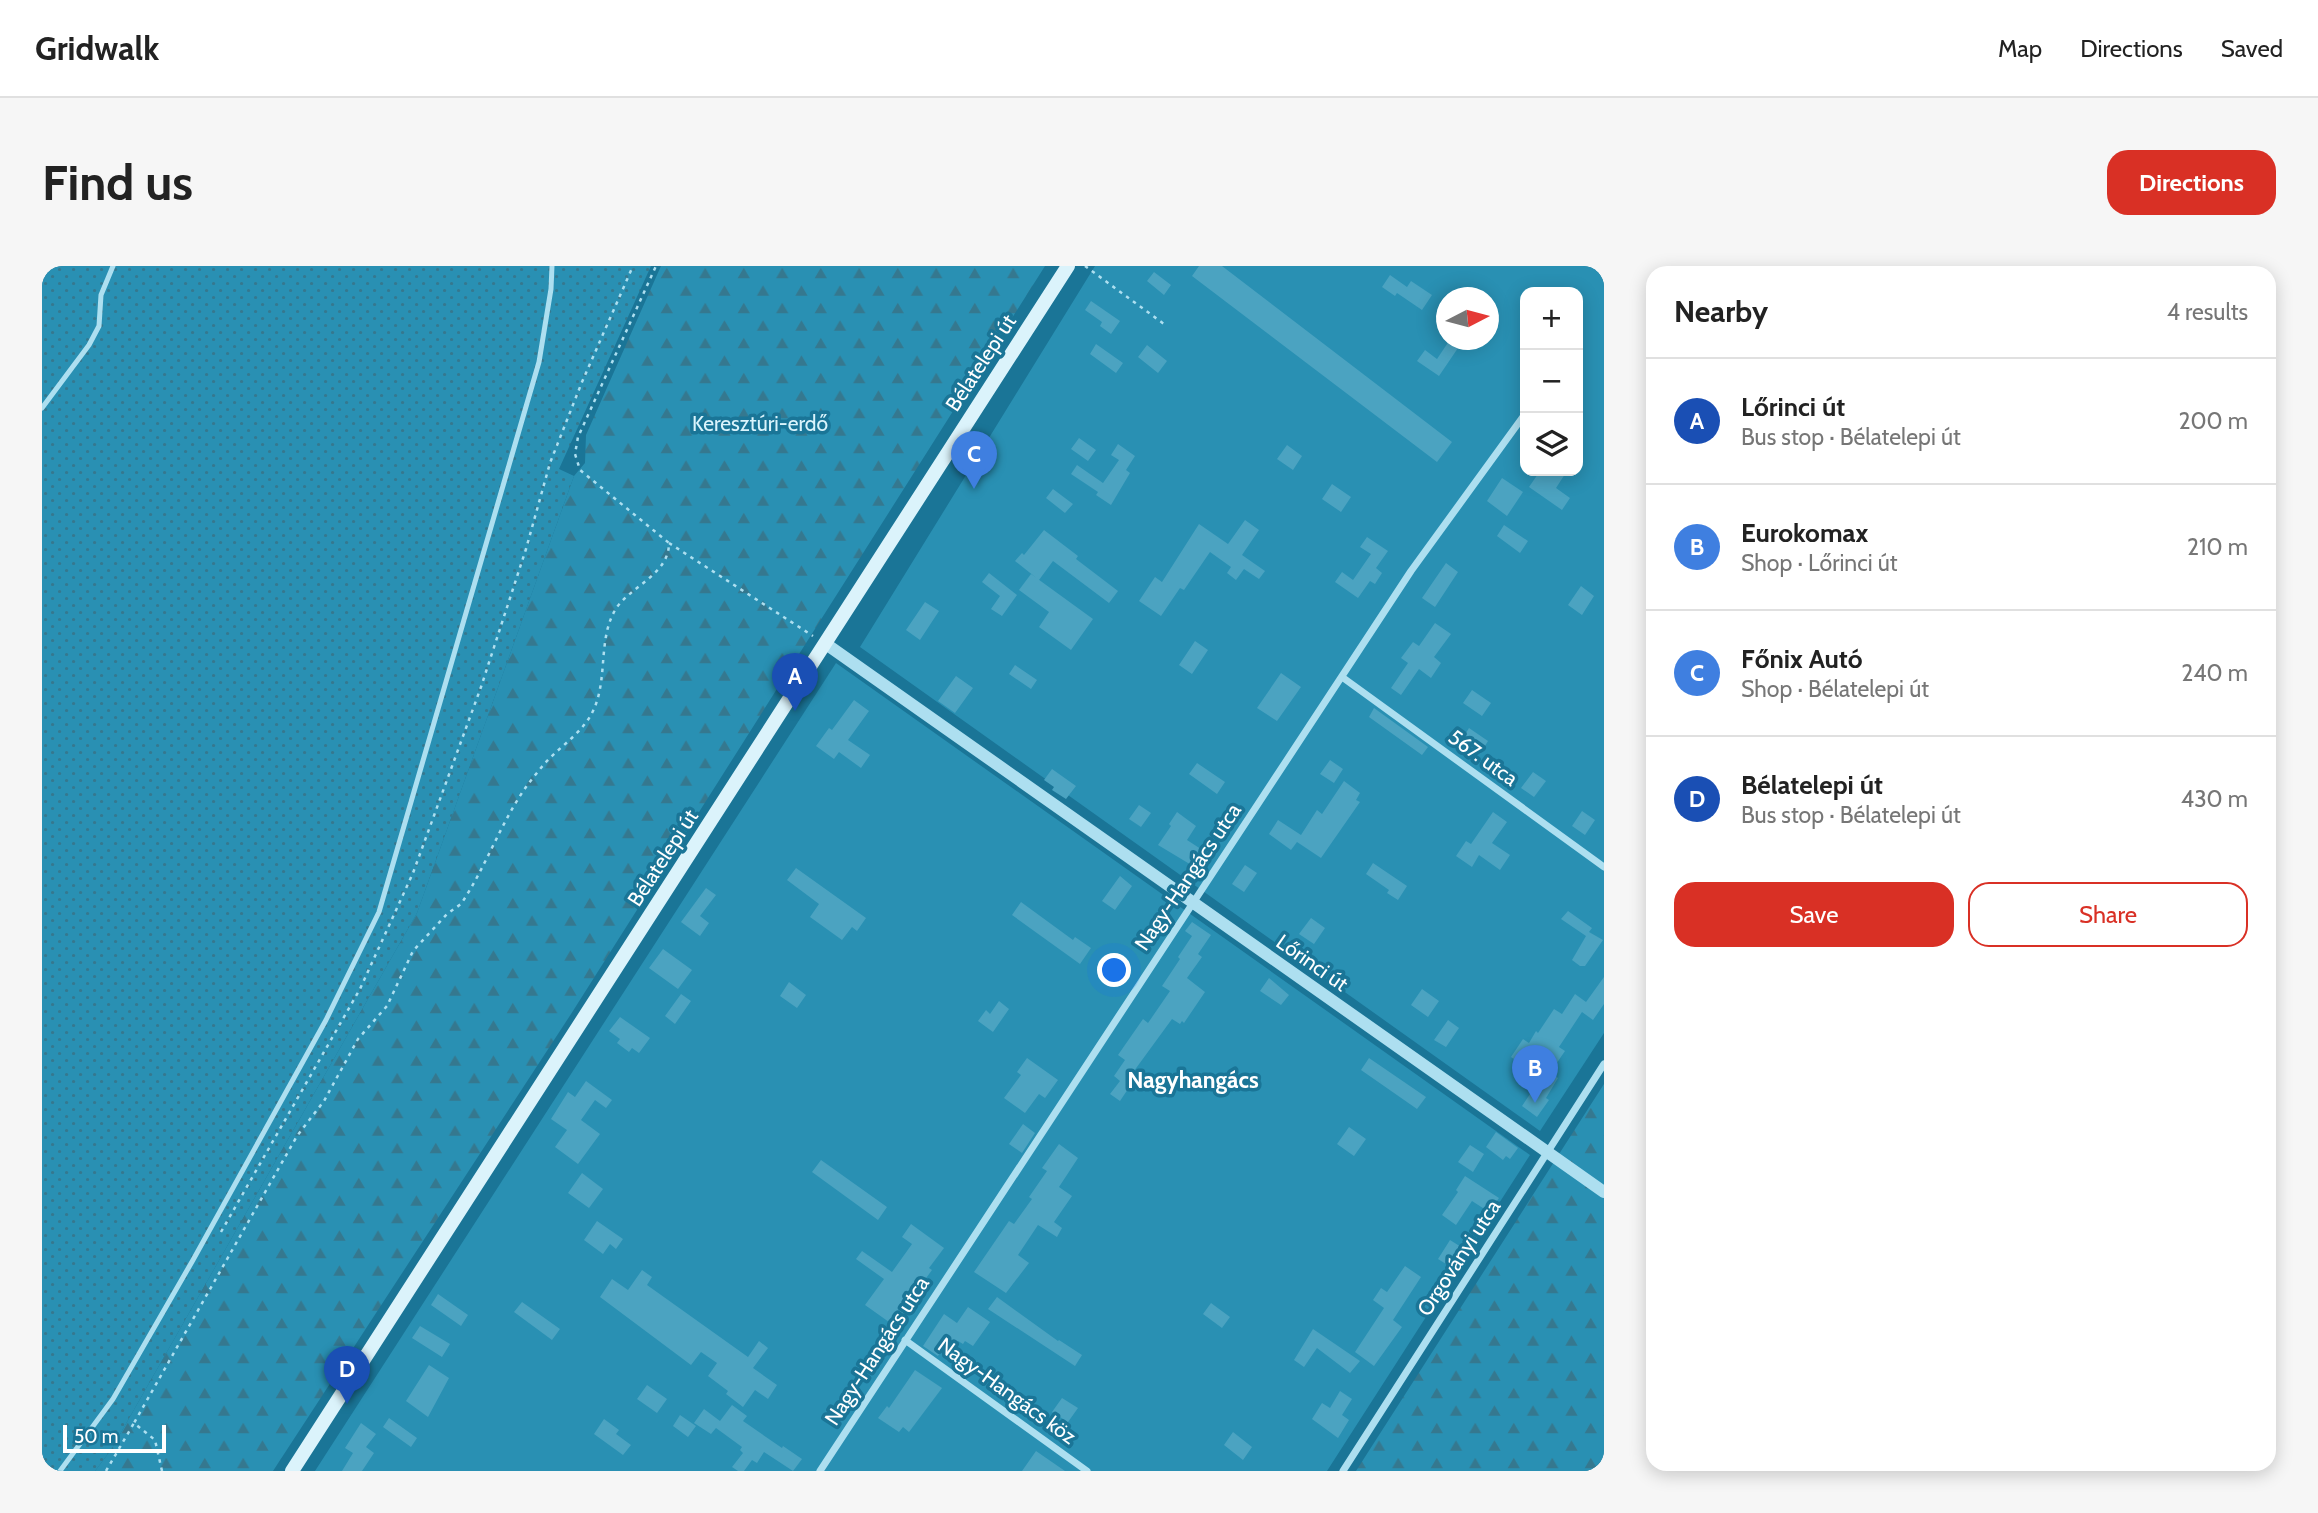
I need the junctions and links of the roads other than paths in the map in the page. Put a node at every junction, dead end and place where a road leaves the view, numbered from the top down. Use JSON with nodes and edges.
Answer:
{"nodes":[{"id":1,"x":113,"y":266,"type":"edge"},
{"id":2,"x":552,"y":266,"type":"edge"},
{"id":3,"x":1069,"y":266,"type":"edge"},
{"id":4,"x":42,"y":408,"type":"edge"},
{"id":5,"x":1520,"y":421,"type":"edge"},
{"id":6,"x":826,"y":644,"type":"junction"},
{"id":7,"x":1342,"y":677,"type":"junction"},
{"id":8,"x":1604,"y":867,"type":"edge"},
{"id":9,"x":1192,"y":902,"type":"junction"},
{"id":10,"x":1604,"y":1064,"type":"edge"},
{"id":11,"x":1548,"y":1152,"type":"junction"},
{"id":12,"x":1604,"y":1192,"type":"edge"},
{"id":13,"x":905,"y":1340,"type":"junction"},
{"id":14,"x":60,"y":1471,"type":"edge"},
{"id":15,"x":292,"y":1471,"type":"edge"},
{"id":16,"x":820,"y":1471,"type":"edge"},
{"id":17,"x":1087,"y":1471,"type":"edge"},
{"id":18,"x":1343,"y":1471,"type":"edge"}],
"edges":[{"from":1,"to":4,"type":"lane"},
{"from":2,"to":14,"type":"lane"},
{"from":3,"to":6,"type":"main road","name":"Bélatelepi út"},
{"from":5,"to":7,"type":"street","name":"Nagy-Hangács utca"},
{"from":6,"to":9,"type":"street","name":"Lőrinci út"},
{"from":6,"to":15,"type":"main road","name":"Bélatelepi út"},
{"from":7,"to":8,"type":"street","name":"567. utca"},
{"from":7,"to":9,"type":"street","name":"Nagy-Hangács utca"},
{"from":9,"to":11,"type":"street","name":"Lőrinci út"},
{"from":9,"to":13,"type":"street","name":"Nagy-Hangács utca"},
{"from":10,"to":11,"type":"street","name":"Orgoványi utca"},
{"from":11,"to":12,"type":"street","name":"Lőrinci út"},
{"from":11,"to":18,"type":"street","name":"Orgoványi utca"},
{"from":13,"to":16,"type":"street","name":"Nagy-Hangács utca"},
{"from":13,"to":17,"type":"street","name":"Nagy-Hangács köz"}]}
